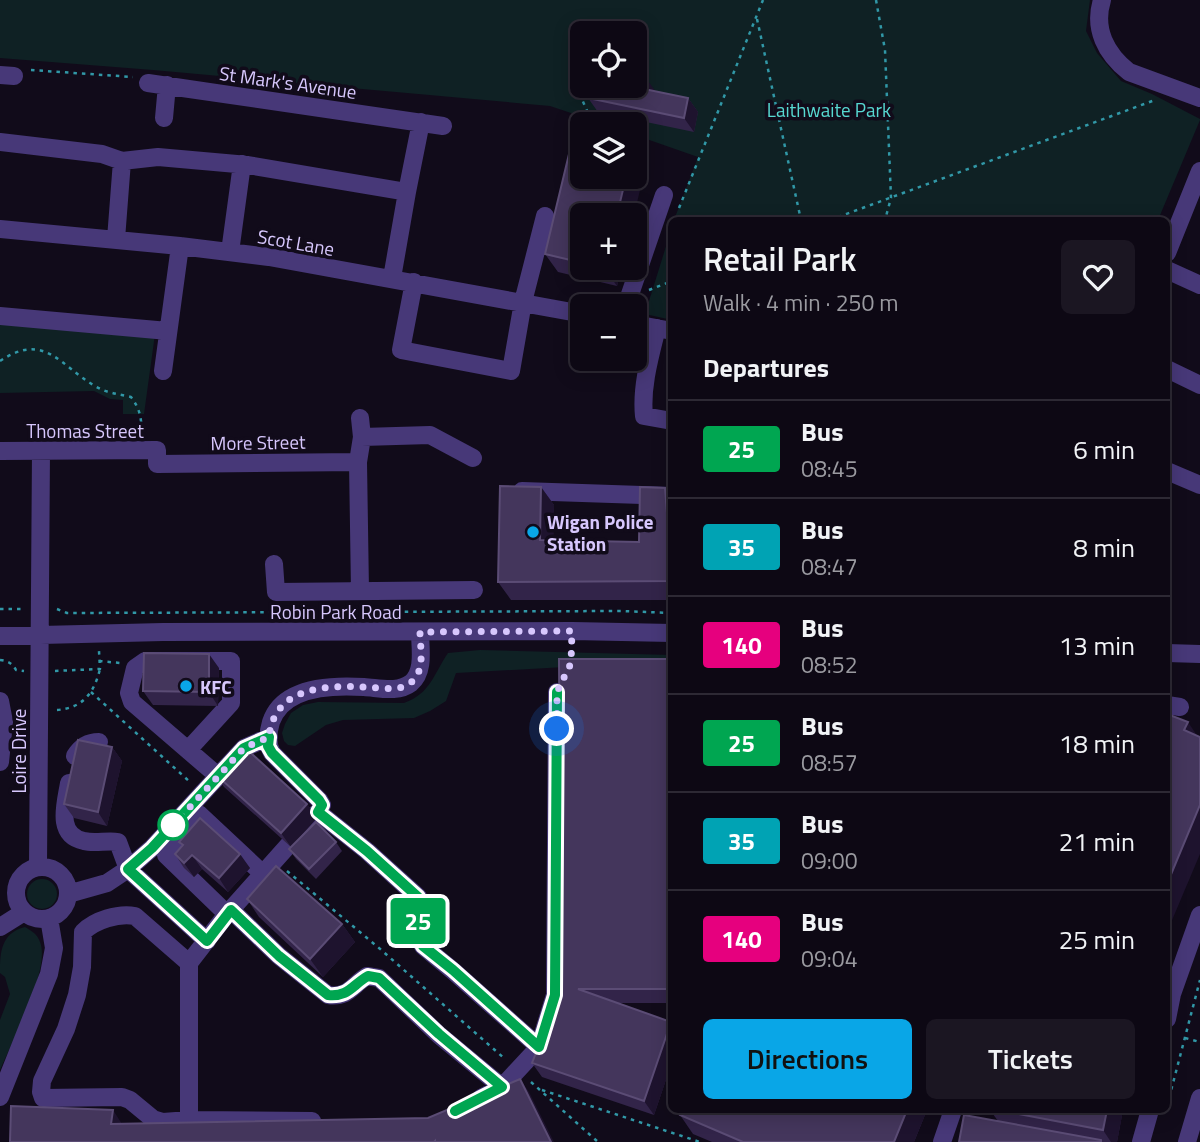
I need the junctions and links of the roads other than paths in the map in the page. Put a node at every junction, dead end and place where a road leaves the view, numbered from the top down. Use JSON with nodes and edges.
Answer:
{"nodes":[{"id":1,"x":1102,"y":0,"type":"edge"},
{"id":2,"x":148,"y":83,"type":"road end"},
{"id":3,"x":167,"y":85,"type":"junction"},
{"id":4,"x":1200,"y":98,"type":"edge"},
{"id":5,"x":164,"y":118,"type":"dead end"},
{"id":6,"x":421,"y":122,"type":"junction"},
{"id":7,"x":443,"y":125,"type":"dead end"},
{"id":8,"x":0,"y":142,"type":"edge"},
{"id":9,"x":122,"y":161,"type":"junction"},
{"id":10,"x":242,"y":164,"type":"junction"},
{"id":11,"x":1200,"y":171,"type":"edge"},
{"id":12,"x":407,"y":192,"type":"junction"},
{"id":13,"x":664,"y":195,"type":"dead end"},
{"id":14,"x":545,"y":216,"type":"dead end"},
{"id":15,"x":0,"y":229,"type":"edge"},
{"id":16,"x":116,"y":239,"type":"junction"},
{"id":17,"x":180,"y":246,"type":"junction"},
{"id":18,"x":1170,"y":246,"type":"edge"},
{"id":19,"x":230,"y":252,"type":"junction"},
{"id":20,"x":1170,"y":271,"type":"edge"},
{"id":21,"x":392,"y":278,"type":"junction"},
{"id":22,"x":414,"y":282,"type":"junction"},
{"id":23,"x":1200,"y":285,"type":"edge"},
{"id":24,"x":630,"y":294,"type":"edge"},
{"id":25,"x":523,"y":302,"type":"junction"},
{"id":26,"x":570,"y":311,"type":"edge"},
{"id":27,"x":0,"y":316,"type":"edge"},
{"id":28,"x":647,"y":326,"type":"edge"},
{"id":29,"x":665,"y":330,"type":"edge"},
{"id":30,"x":168,"y":331,"type":"junction"},
{"id":31,"x":1170,"y":370,"type":"edge"},
{"id":32,"x":163,"y":371,"type":"dead end"},
{"id":33,"x":1200,"y":385,"type":"edge"},
{"id":34,"x":360,"y":418,"type":"dead end"},
{"id":35,"x":668,"y":420,"type":"edge"},
{"id":36,"x":362,"y":437,"type":"junction"},
{"id":37,"x":0,"y":451,"type":"edge"},
{"id":38,"x":41,"y":451,"type":"junction"},
{"id":39,"x":473,"y":458,"type":"dead end"},
{"id":40,"x":358,"y":462,"type":"junction"},
{"id":41,"x":157,"y":464,"type":"joint"},
{"id":42,"x":1170,"y":472,"type":"edge"},
{"id":43,"x":1200,"y":485,"type":"edge"},
{"id":44,"x":506,"y":490,"type":"edge"},
{"id":45,"x":668,"y":496,"type":"edge"},
{"id":46,"x":274,"y":564,"type":"dead end"},
{"id":47,"x":474,"y":590,"type":"dead end"},
{"id":48,"x":360,"y":591,"type":"junction"},
{"id":49,"x":420,"y":632,"type":"junction"},
{"id":50,"x":668,"y":633,"type":"edge"},
{"id":51,"x":40,"y":635,"type":"junction"},
{"id":52,"x":0,"y":636,"type":"edge"},
{"id":53,"x":1170,"y":653,"type":"edge"},
{"id":54,"x":1200,"y":654,"type":"edge"},
{"id":55,"x":557,"y":692,"type":"edge"},
{"id":56,"x":0,"y":701,"type":"edge"},
{"id":57,"x":1,"y":733,"type":"edge"},
{"id":58,"x":269,"y":737,"type":"junction"},
{"id":59,"x":99,"y":742,"type":"edge"},
{"id":60,"x":187,"y":750,"type":"junction"},
{"id":61,"x":0,"y":762,"type":"edge"},
{"id":62,"x":218,"y":776,"type":"junction"},
{"id":63,"x":318,"y":812,"type":"junction"},
{"id":64,"x":38,"y":867,"type":"junction"},
{"id":65,"x":269,"y":868,"type":"junction"},
{"id":66,"x":128,"y":869,"type":"junction"},
{"id":67,"x":68,"y":894,"type":"junction"},
{"id":68,"x":13,"y":900,"type":"edge"},
{"id":69,"x":229,"y":912,"type":"junction"},
{"id":70,"x":1200,"y":915,"type":"edge"},
{"id":71,"x":49,"y":918,"type":"junction"},
{"id":72,"x":0,"y":927,"type":"edge"},
{"id":73,"x":207,"y":941,"type":"junction"},
{"id":74,"x":189,"y":963,"type":"junction"},
{"id":75,"x":1170,"y":1004,"type":"edge"},
{"id":76,"x":539,"y":1047,"type":"junction"},
{"id":77,"x":502,"y":1087,"type":"junction"},
{"id":78,"x":0,"y":1097,"type":"edge"},
{"id":79,"x":1200,"y":1098,"type":"edge"},
{"id":80,"x":467,"y":1105,"type":"edge"},
{"id":81,"x":952,"y":1113,"type":"edge"},
{"id":82,"x":1149,"y":1113,"type":"edge"},
{"id":83,"x":188,"y":1120,"type":"junction"},
{"id":84,"x":325,"y":1121,"type":"edge"},
{"id":85,"x":942,"y":1142,"type":"edge"},
{"id":86,"x":1141,"y":1142,"type":"edge"},
{"id":87,"x":1187,"y":1142,"type":"edge"}],
"edges":[{"from":1,"to":4,"type":"street"},
{"from":2,"to":3,"type":"street","name":"St Mark's Avenue"},
{"from":3,"to":5,"type":"street"},
{"from":3,"to":6,"type":"street","name":"St Mark's Avenue"},
{"from":6,"to":7,"type":"street","name":"St Mark's Avenue"},
{"from":6,"to":12,"type":"street"},
{"from":8,"to":9,"type":"street"},
{"from":9,"to":10,"type":"street"},
{"from":9,"to":16,"type":"street"},
{"from":10,"to":12,"type":"street"},
{"from":10,"to":19,"type":"street"},
{"from":11,"to":18,"type":"street"},
{"from":12,"to":21,"type":"street"},
{"from":13,"to":24,"type":"street"},
{"from":14,"to":25,"type":"street"},
{"from":15,"to":16,"type":"street","name":"Scot Lane"},
{"from":16,"to":17,"type":"street","name":"Scot Lane"},
{"from":17,"to":19,"type":"street","name":"Scot Lane"},
{"from":17,"to":30,"type":"street"},
{"from":19,"to":21,"type":"street","name":"Scot Lane"},
{"from":20,"to":23,"type":"street"},
{"from":21,"to":22,"type":"street","name":"Scot Lane"},
{"from":22,"to":25,"type":"street","name":"Scot Lane"},
{"from":22,"to":25,"type":"street"},
{"from":25,"to":26,"type":"street","name":"Scot Lane"},
{"from":27,"to":30,"type":"street"},
{"from":28,"to":29,"type":"street"},
{"from":29,"to":35,"type":"street"},
{"from":30,"to":32,"type":"street"},
{"from":31,"to":33,"type":"street"},
{"from":34,"to":36,"type":"street"},
{"from":36,"to":39,"type":"street"},
{"from":36,"to":40,"type":"street"},
{"from":37,"to":38,"type":"street","name":"Thomas Street"},
{"from":38,"to":41,"type":"street","name":"Thomas Street"},
{"from":38,"to":51,"type":"street","name":"Loire Drive"},
{"from":40,"to":41,"type":"street","name":"More Street"},
{"from":40,"to":48,"type":"street"},
{"from":42,"to":43,"type":"street"},
{"from":44,"to":45,"type":"street"},
{"from":46,"to":48,"type":"street"},
{"from":47,"to":48,"type":"street"},
{"from":49,"to":50,"type":"street","name":"Robin Park Road"},
{"from":49,"to":51,"type":"street","name":"Robin Park Road"},
{"from":49,"to":58,"type":"street"},
{"from":51,"to":52,"type":"street","name":"Robin Park Road"},
{"from":51,"to":64,"type":"street","name":"Loire Drive"},
{"from":53,"to":54,"type":"street"},
{"from":55,"to":76,"type":"street"},
{"from":56,"to":57,"type":"street"},
{"from":57,"to":61,"type":"street"},
{"from":58,"to":62,"type":"street"},
{"from":58,"to":63,"type":"street"},
{"from":59,"to":66,"type":"street"},
{"from":60,"to":60,"type":"street"},
{"from":60,"to":62,"type":"street"},
{"from":62,"to":66,"type":"street"},
{"from":63,"to":65,"type":"street"},
{"from":63,"to":76,"type":"street"},
{"from":64,"to":67,"type":"street"},
{"from":64,"to":68,"type":"street"},
{"from":65,"to":69,"type":"street"},
{"from":65,"to":69,"type":"street"},
{"from":66,"to":67,"type":"street"},
{"from":66,"to":73,"type":"street"},
{"from":67,"to":71,"type":"street"},
{"from":68,"to":71,"type":"street"},
{"from":68,"to":72,"type":"street"},
{"from":69,"to":73,"type":"street"},
{"from":69,"to":77,"type":"street"},
{"from":70,"to":75,"type":"street"},
{"from":71,"to":78,"type":"street"},
{"from":73,"to":74,"type":"street"},
{"from":74,"to":83,"type":"street"},
{"from":74,"to":83,"type":"street"},
{"from":76,"to":77,"type":"street"},
{"from":77,"to":80,"type":"street"},
{"from":79,"to":87,"type":"street"},
{"from":81,"to":85,"type":"street"},
{"from":82,"to":86,"type":"street"},
{"from":83,"to":84,"type":"street"}]}
